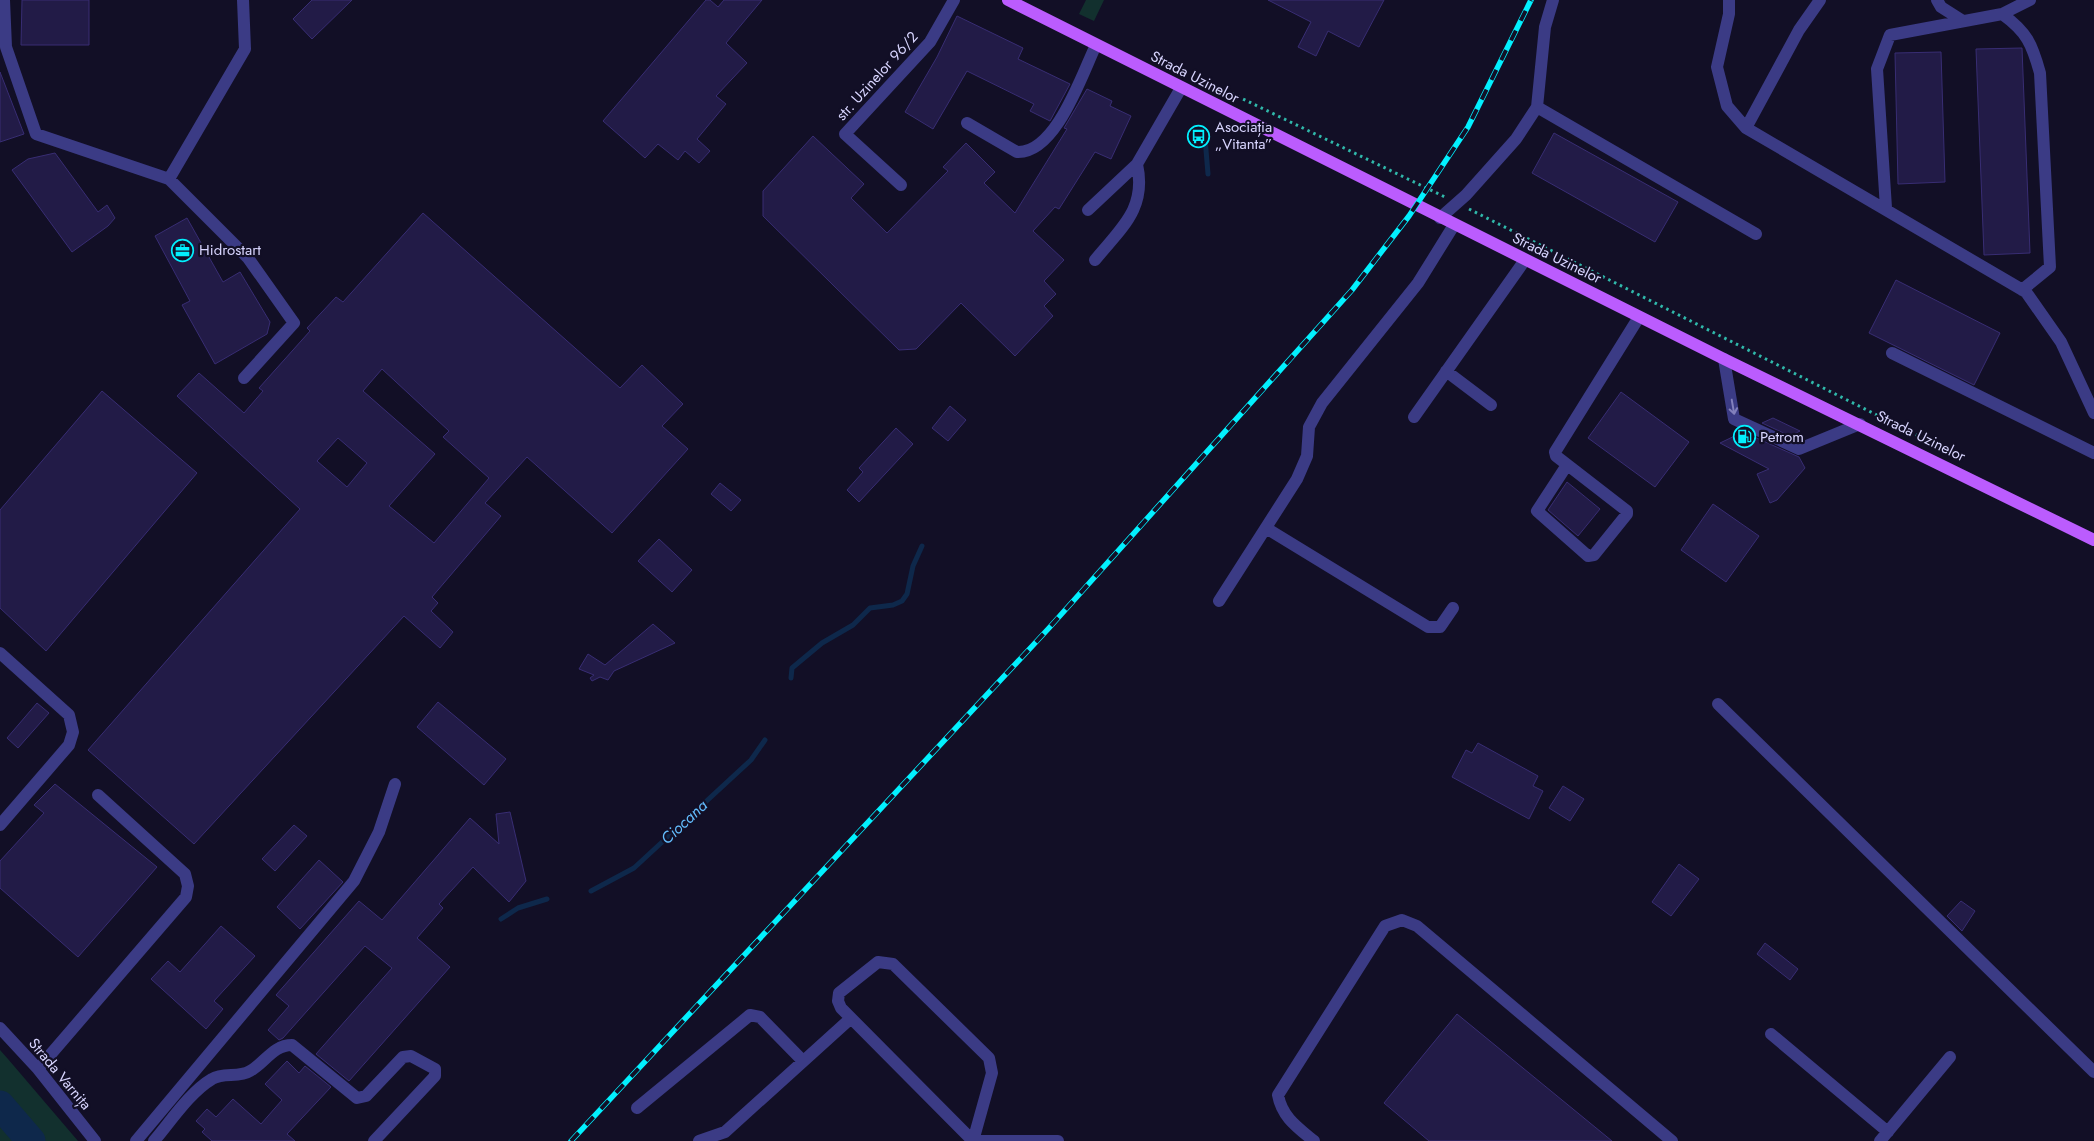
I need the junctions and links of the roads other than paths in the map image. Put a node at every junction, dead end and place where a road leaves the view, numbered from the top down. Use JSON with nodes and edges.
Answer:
{"nodes":[{"id":1,"x":4,"y":0,"type":"edge"},
{"id":2,"x":243,"y":0,"type":"edge"},
{"id":3,"x":954,"y":0,"type":"edge"},
{"id":4,"x":1008,"y":0,"type":"edge"},
{"id":5,"x":1552,"y":0,"type":"edge"},
{"id":6,"x":1729,"y":0,"type":"edge"},
{"id":7,"x":1820,"y":0,"type":"edge"},
{"id":8,"x":1937,"y":0,"type":"edge"},
{"id":9,"x":2030,"y":0,"type":"edge"},
{"id":10,"x":2002,"y":14,"type":"junction"},
{"id":11,"x":1963,"y":21,"type":"junction"},
{"id":12,"x":1096,"y":45,"type":"junction"},
{"id":13,"x":1181,"y":88,"type":"junction"},
{"id":14,"x":1537,"y":107,"type":"junction"},
{"id":15,"x":967,"y":123,"type":"dead end"},
{"id":16,"x":1746,"y":128,"type":"junction"},
{"id":17,"x":1137,"y":164,"type":"junction"},
{"id":18,"x":169,"y":179,"type":"junction"},
{"id":19,"x":901,"y":185,"type":"dead end"},
{"id":20,"x":1886,"y":208,"type":"junction"},
{"id":21,"x":1088,"y":210,"type":"dead end"},
{"id":22,"x":1440,"y":218,"type":"junction"},
{"id":23,"x":1454,"y":225,"type":"junction"},
{"id":24,"x":1756,"y":234,"type":"dead end"},
{"id":25,"x":1095,"y":260,"type":"dead end"},
{"id":26,"x":1524,"y":260,"type":"junction"},
{"id":27,"x":2022,"y":290,"type":"junction"},
{"id":28,"x":1639,"y":316,"type":"junction"},
{"id":29,"x":1892,"y":353,"type":"dead end"},
{"id":30,"x":1724,"y":359,"type":"junction"},
{"id":31,"x":1446,"y":371,"type":"junction"},
{"id":32,"x":244,"y":378,"type":"dead end"},
{"id":33,"x":1490,"y":405,"type":"dead end"},
{"id":34,"x":2094,"y":413,"type":"edge"},
{"id":35,"x":1414,"y":417,"type":"dead end"},
{"id":36,"x":1860,"y":424,"type":"junction"},
{"id":37,"x":2094,"y":453,"type":"edge"},
{"id":38,"x":1567,"y":465,"type":"junction"},
{"id":39,"x":1266,"y":528,"type":"junction"},
{"id":40,"x":2094,"y":540,"type":"edge"},
{"id":41,"x":1219,"y":601,"type":"dead end"},
{"id":42,"x":1453,"y":608,"type":"dead end"},
{"id":43,"x":0,"y":653,"type":"edge"},
{"id":44,"x":1718,"y":704,"type":"dead end"},
{"id":45,"x":395,"y":784,"type":"dead end"},
{"id":46,"x":98,"y":794,"type":"dead end"},
{"id":47,"x":0,"y":825,"type":"edge"},
{"id":48,"x":850,"y":1018,"type":"junction"},
{"id":49,"x":0,"y":1028,"type":"edge"},
{"id":50,"x":1772,"y":1034,"type":"dead end"},
{"id":51,"x":1950,"y":1057,"type":"dead end"},
{"id":52,"x":803,"y":1061,"type":"junction"},
{"id":53,"x":38,"y":1069,"type":"junction"},
{"id":54,"x":2094,"y":1072,"type":"edge"},
{"id":55,"x":637,"y":1108,"type":"dead end"},
{"id":56,"x":1884,"y":1136,"type":"edge"},
{"id":57,"x":95,"y":1141,"type":"edge"},
{"id":58,"x":136,"y":1141,"type":"edge"},
{"id":59,"x":154,"y":1141,"type":"edge"},
{"id":60,"x":374,"y":1141,"type":"edge"},
{"id":61,"x":699,"y":1141,"type":"edge"},
{"id":62,"x":975,"y":1141,"type":"edge"},
{"id":63,"x":1058,"y":1141,"type":"edge"},
{"id":64,"x":1314,"y":1141,"type":"edge"},
{"id":65,"x":1672,"y":1141,"type":"edge"}],
"edges":[{"from":1,"to":18,"type":"street"},
{"from":2,"to":18,"type":"street"},
{"from":3,"to":19,"type":"street","name":"str. Uzinelor 96/2"},
{"from":4,"to":12,"type":"main road","name":"Strada Uzinelor"},
{"from":5,"to":14,"type":"street"},
{"from":6,"to":16,"type":"street"},
{"from":7,"to":16,"type":"street"},
{"from":8,"to":11,"type":"street"},
{"from":9,"to":10,"type":"street"},
{"from":10,"to":11,"type":"street"},
{"from":10,"to":27,"type":"street"},
{"from":11,"to":20,"type":"street"},
{"from":12,"to":13,"type":"main road","name":"Strada Uzinelor"},
{"from":12,"to":15,"type":"street"},
{"from":13,"to":17,"type":"street"},
{"from":13,"to":22,"type":"main road","name":"Strada Uzinelor"},
{"from":14,"to":22,"type":"street"},
{"from":14,"to":24,"type":"street"},
{"from":16,"to":20,"type":"street"},
{"from":17,"to":21,"type":"street"},
{"from":17,"to":25,"type":"street"},
{"from":18,"to":32,"type":"street"},
{"from":20,"to":27,"type":"street"},
{"from":22,"to":23,"type":"main road","name":"Strada Uzinelor"},
{"from":23,"to":26,"type":"main road","name":"Strada Uzinelor"},
{"from":23,"to":39,"type":"street"},
{"from":26,"to":28,"type":"main road","name":"Strada Uzinelor"},
{"from":26,"to":31,"type":"street"},
{"from":27,"to":34,"type":"street"},
{"from":28,"to":30,"type":"main road","name":"Strada Uzinelor"},
{"from":28,"to":38,"type":"street"},
{"from":29,"to":37,"type":"street"},
{"from":30,"to":36,"type":"main road","name":"Strada Uzinelor"},
{"from":30,"to":36,"type":"street","one_way":true},
{"from":31,"to":33,"type":"street"},
{"from":31,"to":35,"type":"street"},
{"from":36,"to":40,"type":"main road","name":"Strada Uzinelor"},
{"from":38,"to":38,"type":"street"},
{"from":39,"to":41,"type":"street"},
{"from":39,"to":42,"type":"street"},
{"from":43,"to":47,"type":"street"},
{"from":44,"to":54,"type":"street"},
{"from":45,"to":58,"type":"street"},
{"from":46,"to":53,"type":"street"},
{"from":48,"to":48,"type":"street"},
{"from":48,"to":52,"type":"street"},
{"from":49,"to":53,"type":"street","name":"Strada Varnița"},
{"from":50,"to":56,"type":"street"},
{"from":51,"to":56,"type":"street"},
{"from":52,"to":55,"type":"street"},
{"from":52,"to":61,"type":"street"},
{"from":53,"to":57,"type":"street","name":"Strada Varnița"},
{"from":59,"to":60,"type":"street"},
{"from":62,"to":63,"type":"street"},
{"from":64,"to":65,"type":"street"}]}
